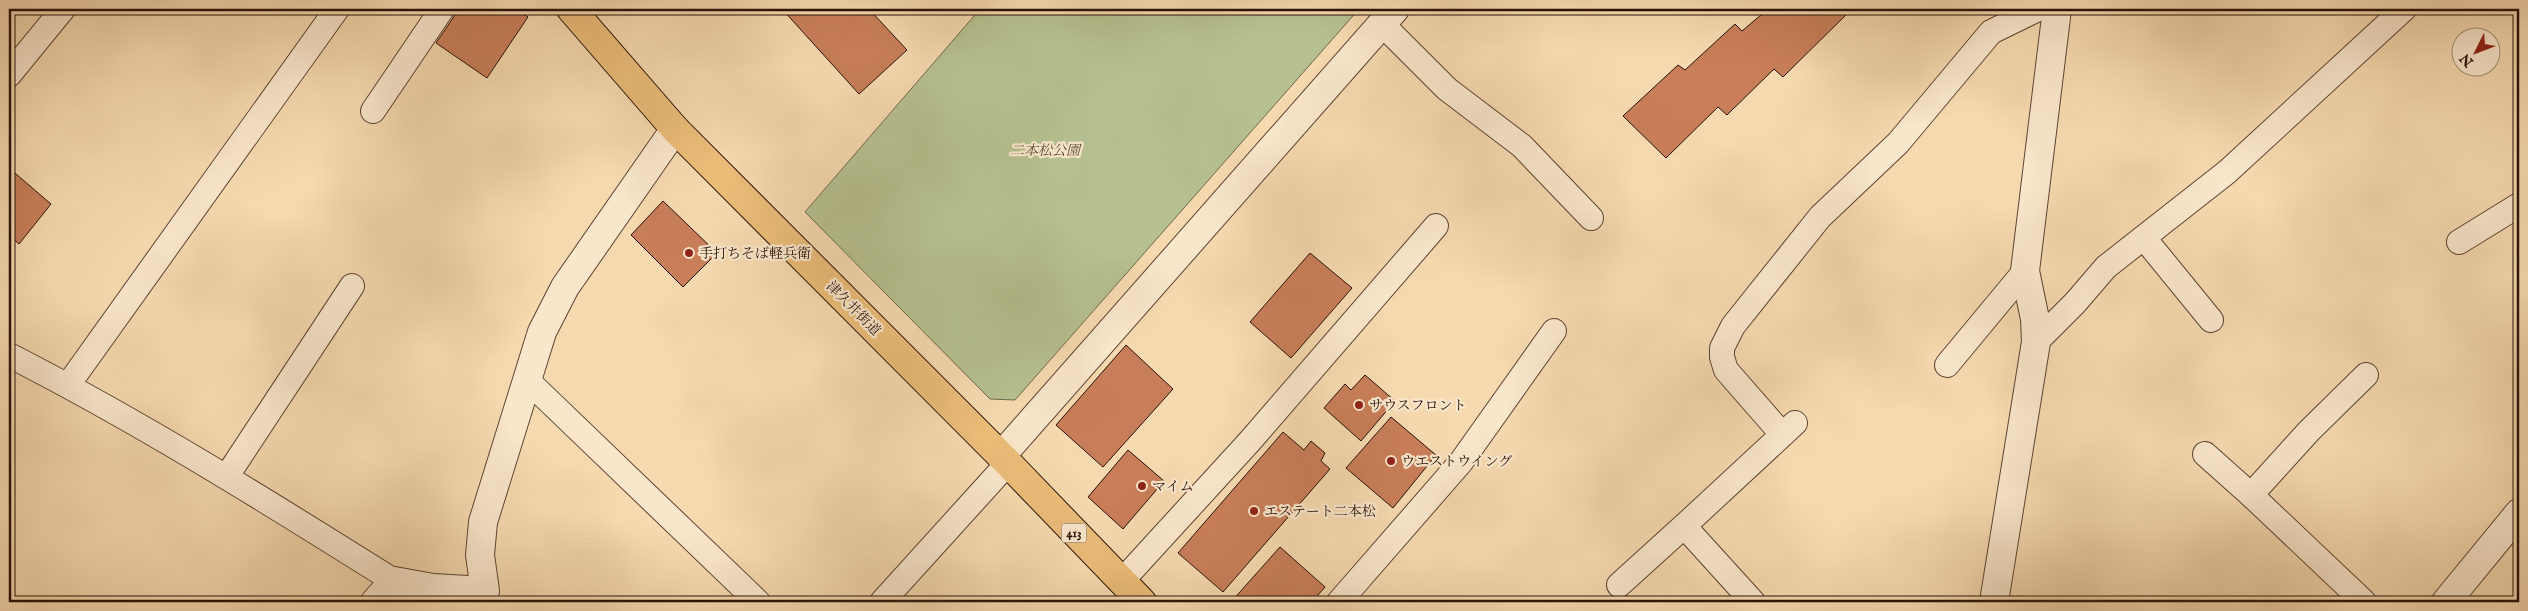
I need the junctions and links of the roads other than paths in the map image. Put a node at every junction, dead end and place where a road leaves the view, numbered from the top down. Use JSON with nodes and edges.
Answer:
{"nodes":[{"id":1,"x":63,"y":9,"type":"edge"},
{"id":2,"x":337,"y":9,"type":"edge"},
{"id":3,"x":442,"y":9,"type":"edge"},
{"id":4,"x":571,"y":9,"type":"edge"},
{"id":5,"x":2038,"y":9,"type":"edge"},
{"id":6,"x":2057,"y":9,"type":"edge"},
{"id":7,"x":2404,"y":9,"type":"edge"},
{"id":8,"x":1388,"y":17,"type":"edge"},
{"id":9,"x":9,"y":75,"type":"edge"},
{"id":10,"x":373,"y":110,"type":"dead end"},
{"id":11,"x":675,"y":129,"type":"junction"},
{"id":12,"x":2519,"y":205,"type":"edge"},
{"id":13,"x":1591,"y":218,"type":"dead end"},
{"id":14,"x":1436,"y":226,"type":"dead end"},
{"id":15,"x":2144,"y":238,"type":"junction"},
{"id":16,"x":2459,"y":242,"type":"dead end"},
{"id":17,"x":2025,"y":271,"type":"junction"},
{"id":18,"x":352,"y":286,"type":"dead end"},
{"id":19,"x":2211,"y":320,"type":"dead end"},
{"id":20,"x":1554,"y":331,"type":"dead end"},
{"id":21,"x":2036,"y":342,"type":"junction"},
{"id":22,"x":9,"y":355,"type":"edge"},
{"id":23,"x":1947,"y":365,"type":"dead end"},
{"id":24,"x":2366,"y":375,"type":"dead end"},
{"id":25,"x":526,"y":379,"type":"junction"},
{"id":26,"x":68,"y":385,"type":"junction"},
{"id":27,"x":2205,"y":454,"type":"dead end"},
{"id":28,"x":1004,"y":459,"type":"junction"},
{"id":29,"x":228,"y":476,"type":"junction"},
{"id":30,"x":2251,"y":495,"type":"junction"},
{"id":31,"x":2519,"y":513,"type":"edge"},
{"id":32,"x":1684,"y":526,"type":"junction"},
{"id":33,"x":394,"y":581,"type":"junction"},
{"id":34,"x":1122,"y":582,"type":"junction"},
{"id":35,"x":1619,"y":585,"type":"dead end"},
{"id":36,"x":487,"y":597,"type":"edge"},
{"id":37,"x":375,"y":602,"type":"edge"},
{"id":38,"x":758,"y":602,"type":"edge"},
{"id":39,"x":884,"y":602,"type":"edge"},
{"id":40,"x":1142,"y":602,"type":"edge"},
{"id":41,"x":1339,"y":602,"type":"edge"},
{"id":42,"x":1753,"y":602,"type":"edge"},
{"id":43,"x":1994,"y":602,"type":"edge"},
{"id":44,"x":2364,"y":602,"type":"edge"},
{"id":45,"x":2446,"y":602,"type":"edge"}],
"edges":[{"from":1,"to":9,"type":"lane"},
{"from":2,"to":26,"type":"lane"},
{"from":3,"to":10,"type":"lane"},
{"from":4,"to":11,"type":"highway","name":"津久井街道","number":"413"},
{"from":5,"to":32,"type":"lane"},
{"from":6,"to":17,"type":"street"},
{"from":7,"to":15,"type":"lane"},
{"from":8,"to":13,"type":"lane"},
{"from":8,"to":28,"type":"street"},
{"from":11,"to":25,"type":"street"},
{"from":11,"to":28,"type":"highway","name":"津久井街道","number":"413"},
{"from":12,"to":16,"type":"lane"},
{"from":14,"to":34,"type":"lane"},
{"from":15,"to":19,"type":"lane"},
{"from":15,"to":21,"type":"lane"},
{"from":17,"to":21,"type":"street"},
{"from":17,"to":23,"type":"lane"},
{"from":18,"to":29,"type":"lane"},
{"from":20,"to":41,"type":"lane"},
{"from":21,"to":43,"type":"street"},
{"from":22,"to":26,"type":"lane"},
{"from":24,"to":30,"type":"lane"},
{"from":25,"to":36,"type":"street"},
{"from":25,"to":38,"type":"lane"},
{"from":26,"to":29,"type":"lane"},
{"from":27,"to":30,"type":"lane"},
{"from":28,"to":34,"type":"highway","name":"津久井街道","number":"413"},
{"from":28,"to":39,"type":"lane"},
{"from":29,"to":33,"type":"lane"},
{"from":30,"to":44,"type":"lane"},
{"from":31,"to":45,"type":"street"},
{"from":32,"to":35,"type":"lane"},
{"from":32,"to":42,"type":"lane"},
{"from":33,"to":36,"type":"street"},
{"from":33,"to":37,"type":"street"},
{"from":34,"to":40,"type":"highway","name":"津久井街道","number":"413"}]}
